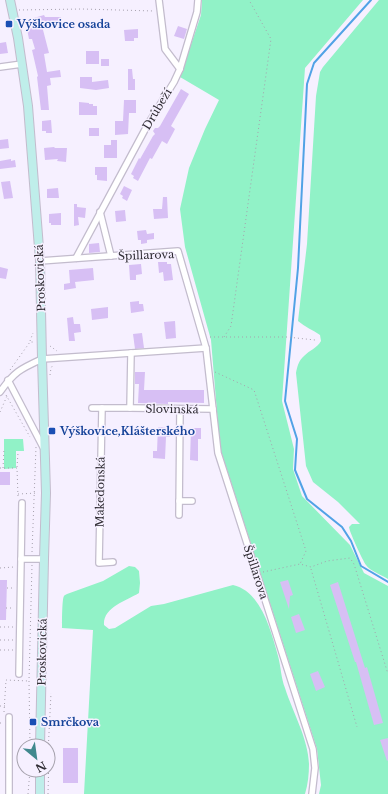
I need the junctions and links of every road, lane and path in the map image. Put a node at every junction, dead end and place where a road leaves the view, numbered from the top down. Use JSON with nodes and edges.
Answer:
{"nodes":[{"id":1,"x":10,"y":0,"type":"edge"},
{"id":2,"x":159,"y":0,"type":"edge"},
{"id":3,"x":198,"y":0,"type":"edge"},
{"id":4,"x":248,"y":0,"type":"edge"},
{"id":5,"x":17,"y":10,"type":"dead end"},
{"id":6,"x":160,"y":11,"type":"junction"},
{"id":7,"x":22,"y":64,"type":"junction"},
{"id":8,"x":0,"y":67,"type":"edge"},
{"id":9,"x":180,"y":69,"type":"junction"},
{"id":10,"x":100,"y":212,"type":"junction"},
{"id":11,"x":111,"y":256,"type":"junction"},
{"id":12,"x":76,"y":258,"type":"junction"},
{"id":13,"x":40,"y":261,"type":"junction"},
{"id":14,"x":203,"y":337,"type":"junction"},
{"id":15,"x":224,"y":337,"type":"junction"},
{"id":16,"x":315,"y":340,"type":"dead end"},
{"id":17,"x":41,"y":342,"type":"junction"},
{"id":18,"x":206,"y":348,"type":"junction"},
{"id":19,"x":131,"y":353,"type":"junction"},
{"id":20,"x":63,"y":358,"type":"junction"},
{"id":21,"x":42,"y":359,"type":"junction"},
{"id":22,"x":209,"y":370,"type":"junction"},
{"id":23,"x":8,"y":372,"type":"dead end"},
{"id":24,"x":50,"y":379,"type":"dead end"},
{"id":25,"x":8,"y":380,"type":"junction"},
{"id":26,"x":0,"y":392,"type":"edge"},
{"id":27,"x":7,"y":396,"type":"junction"},
{"id":28,"x":92,"y":408,"type":"dead end"},
{"id":29,"x":102,"y":408,"type":"junction"},
{"id":30,"x":130,"y":408,"type":"junction"},
{"id":31,"x":180,"y":409,"type":"junction"},
{"id":32,"x":213,"y":410,"type":"junction"},
{"id":33,"x":0,"y":412,"type":"edge"},
{"id":34,"x":32,"y":441,"type":"dead end"},
{"id":35,"x":36,"y":447,"type":"dead end"},
{"id":36,"x":4,"y":449,"type":"dead end"},
{"id":37,"x":45,"y":451,"type":"junction"},
{"id":38,"x":18,"y":453,"type":"dead end"},
{"id":39,"x":0,"y":468,"type":"edge"},
{"id":40,"x":4,"y":468,"type":"junction"},
{"id":41,"x":17,"y":468,"type":"junction"},
{"id":42,"x":34,"y":492,"type":"junction"},
{"id":43,"x":18,"y":494,"type":"junction"},
{"id":44,"x":18,"y":497,"type":"dead end"},
{"id":45,"x":179,"y":501,"type":"junction"},
{"id":46,"x":192,"y":501,"type":"dead end"},
{"id":47,"x":22,"y":503,"type":"dead end"},
{"id":48,"x":178,"y":515,"type":"dead end"},
{"id":49,"x":21,"y":558,"type":"junction"},
{"id":50,"x":32,"y":559,"type":"junction"},
{"id":51,"x":44,"y":559,"type":"junction"},
{"id":52,"x":113,"y":562,"type":"dead end"},
{"id":53,"x":300,"y":564,"type":"junction"},
{"id":54,"x":311,"y":568,"type":"junction"},
{"id":55,"x":257,"y":573,"type":"junction"},
{"id":56,"x":7,"y":588,"type":"dead end"},
{"id":57,"x":17,"y":588,"type":"dead end"},
{"id":58,"x":6,"y":608,"type":"dead end"},
{"id":59,"x":17,"y":608,"type":"dead end"},
{"id":60,"x":0,"y":627,"type":"edge"},
{"id":61,"x":17,"y":627,"type":"dead end"},
{"id":62,"x":0,"y":640,"type":"edge"},
{"id":63,"x":16,"y":640,"type":"dead end"},
{"id":64,"x":0,"y":650,"type":"edge"},
{"id":65,"x":16,"y":650,"type":"dead end"},
{"id":66,"x":20,"y":674,"type":"dead end"},
{"id":67,"x":388,"y":674,"type":"edge"},
{"id":68,"x":29,"y":681,"type":"junction"},
{"id":69,"x":51,"y":694,"type":"dead end"},
{"id":70,"x":0,"y":706,"type":"edge"},
{"id":71,"x":8,"y":717,"type":"dead end"},
{"id":72,"x":357,"y":728,"type":"dead end"},
{"id":73,"x":30,"y":738,"type":"edge"},
{"id":74,"x":40,"y":738,"type":"edge"},
{"id":75,"x":49,"y":738,"type":"edge"},
{"id":76,"x":29,"y":778,"type":"edge"},
{"id":77,"x":40,"y":778,"type":"edge"},
{"id":78,"x":48,"y":778,"type":"edge"},
{"id":79,"x":9,"y":794,"type":"edge"},
{"id":80,"x":28,"y":794,"type":"edge"},
{"id":81,"x":40,"y":794,"type":"edge"},
{"id":82,"x":48,"y":794,"type":"edge"},
{"id":83,"x":312,"y":794,"type":"edge"}],
"edges":[{"from":1,"to":7,"type":"street","name":"Proskovická"},
{"from":2,"to":6,"type":"street"},
{"from":3,"to":9,"type":"street","name":"Drůbeží"},
{"from":4,"to":15,"type":"path"},
{"from":5,"to":6,"type":"path"},
{"from":6,"to":9,"type":"street"},
{"from":7,"to":8,"type":"street"},
{"from":7,"to":13,"type":"street","name":"Proskovická"},
{"from":9,"to":10,"type":"street","name":"Drůbeží"},
{"from":10,"to":11,"type":"street"},
{"from":10,"to":12,"type":"street","name":"Drůbeží"},
{"from":11,"to":12,"type":"street","name":"Špillarova"},
{"from":11,"to":14,"type":"street","name":"Špillarova"},
{"from":12,"to":13,"type":"street","name":"Špillarova"},
{"from":13,"to":17,"type":"street","name":"Proskovická"},
{"from":14,"to":15,"type":"path"},
{"from":14,"to":18,"type":"street","name":"Špillarova"},
{"from":15,"to":16,"type":"path"},
{"from":17,"to":20,"type":"path"},
{"from":17,"to":21,"type":"street","name":"Proskovická"},
{"from":17,"to":23,"type":"path"},
{"from":18,"to":19,"type":"street"},
{"from":18,"to":22,"type":"street","name":"Špillarova"},
{"from":19,"to":20,"type":"street"},
{"from":19,"to":30,"type":"street","name":"Slovinská"},
{"from":20,"to":21,"type":"street"},
{"from":20,"to":24,"type":"path"},
{"from":21,"to":25,"type":"street"},
{"from":21,"to":37,"type":"street","name":"Proskovická"},
{"from":22,"to":32,"type":"street","name":"Špillarova"},
{"from":22,"to":53,"type":"path"},
{"from":25,"to":26,"type":"street"},
{"from":25,"to":37,"type":"street"},
{"from":26,"to":27,"type":"path"},
{"from":27,"to":33,"type":"path"},
{"from":27,"to":34,"type":"path"},
{"from":28,"to":29,"type":"street","name":"Slovinská"},
{"from":29,"to":30,"type":"street","name":"Slovinská"},
{"from":29,"to":52,"type":"street","name":"Makedonská"},
{"from":30,"to":31,"type":"street","name":"Slovinská"},
{"from":31,"to":32,"type":"street","name":"Slovinská"},
{"from":31,"to":45,"type":"street"},
{"from":32,"to":55,"type":"street","name":"Špillarova"},
{"from":35,"to":42,"type":"path"},
{"from":36,"to":40,"type":"path"},
{"from":37,"to":51,"type":"street","name":"Proskovická"},
{"from":38,"to":41,"type":"path"},
{"from":39,"to":40,"type":"path"},
{"from":40,"to":41,"type":"path"},
{"from":41,"to":43,"type":"path"},
{"from":42,"to":43,"type":"path"},
{"from":42,"to":50,"type":"path"},
{"from":43,"to":44,"type":"path"},
{"from":45,"to":46,"type":"street"},
{"from":45,"to":48,"type":"street"},
{"from":47,"to":49,"type":"street","name":"Proskovická"},
{"from":49,"to":50,"type":"street"},
{"from":49,"to":66,"type":"street","name":"Proskovická"},
{"from":50,"to":51,"type":"street"},
{"from":50,"to":68,"type":"path"},
{"from":51,"to":74,"type":"street","name":"Proskovická"},
{"from":53,"to":54,"type":"path"},
{"from":53,"to":55,"type":"path"},
{"from":54,"to":67,"type":"path"},
{"from":54,"to":72,"type":"path"},
{"from":55,"to":83,"type":"street","name":"Špillarova"},
{"from":56,"to":57,"type":"path"},
{"from":58,"to":59,"type":"path"},
{"from":60,"to":61,"type":"path"},
{"from":62,"to":63,"type":"path"},
{"from":64,"to":65,"type":"path"},
{"from":68,"to":70,"type":"path"},
{"from":68,"to":73,"type":"path"},
{"from":69,"to":75,"type":"path"},
{"from":71,"to":79,"type":"street"},
{"from":76,"to":80,"type":"path"},
{"from":77,"to":81,"type":"street"},
{"from":78,"to":82,"type":"path"}]}
